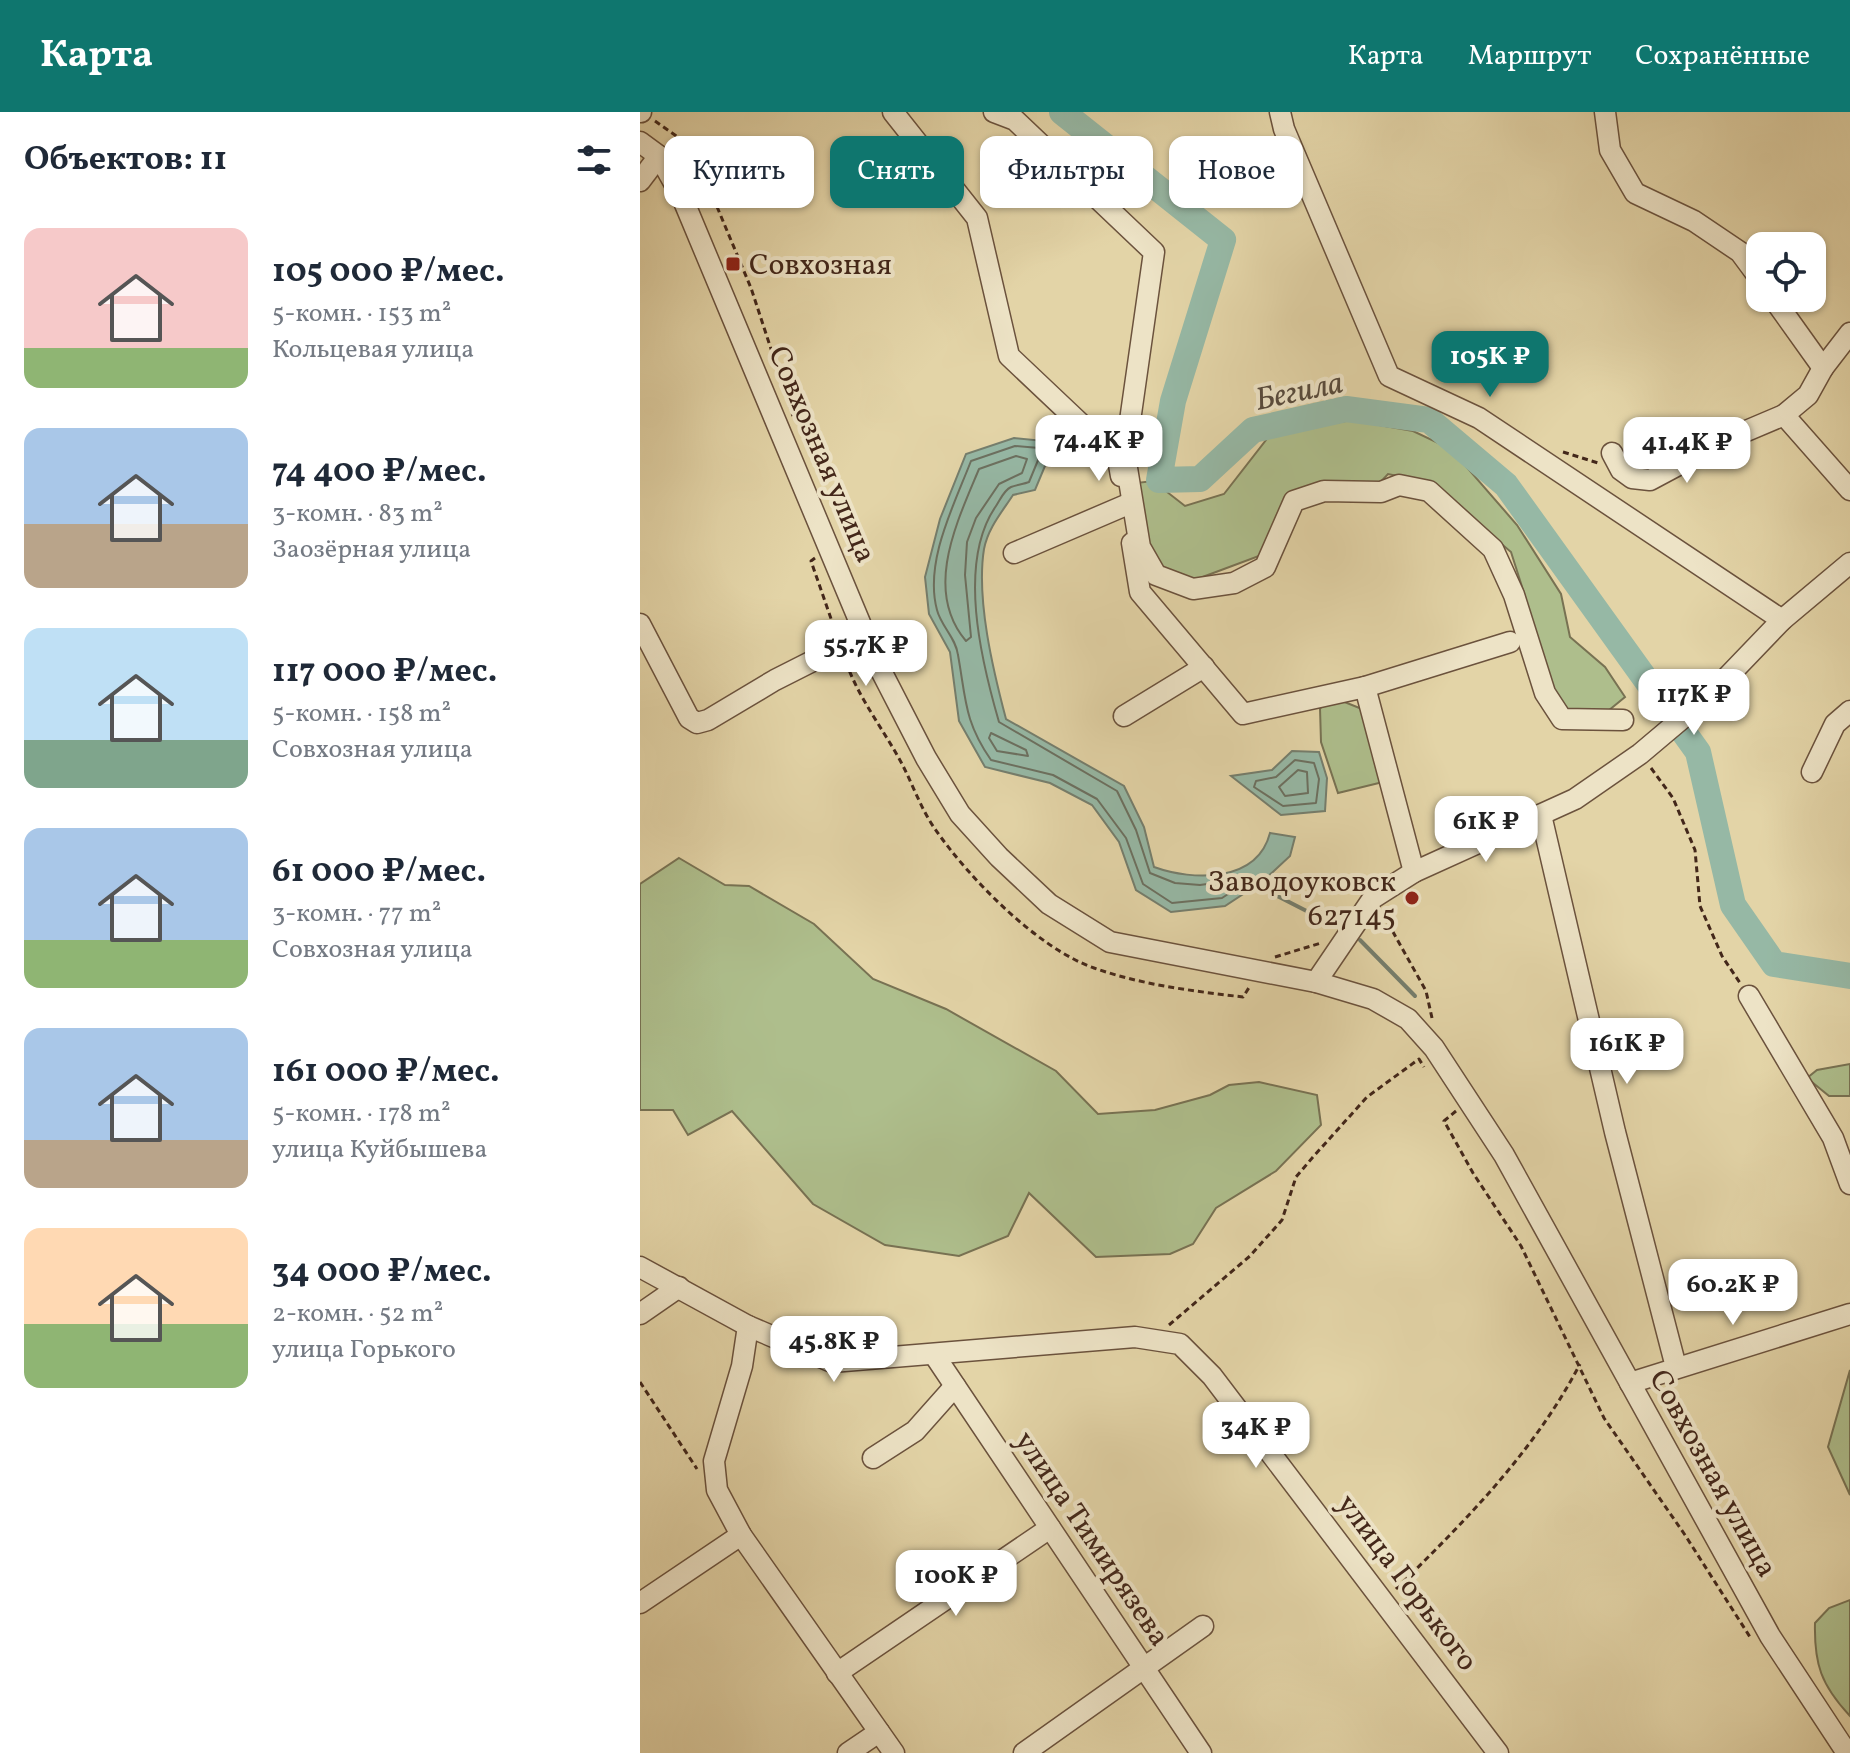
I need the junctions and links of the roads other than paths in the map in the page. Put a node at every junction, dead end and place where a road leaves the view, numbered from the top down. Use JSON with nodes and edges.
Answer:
{"nodes":[{"id":1,"x":893,"y":112,"type":"edge"},
{"id":2,"x":994,"y":112,"type":"edge"},
{"id":3,"x":1280,"y":112,"type":"edge"},
{"id":4,"x":1605,"y":112,"type":"edge"},
{"id":5,"x":640,"y":142,"type":"edge"},
{"id":6,"x":659,"y":156,"type":"junction"},
{"id":7,"x":640,"y":181,"type":"edge"},
{"id":8,"x":1746,"y":260,"type":"edge"},
{"id":9,"x":1783,"y":312,"type":"edge"},
{"id":10,"x":1850,"y":333,"type":"edge"},
{"id":11,"x":1823,"y":368,"type":"junction"},
{"id":12,"x":1784,"y":415,"type":"junction"},
{"id":13,"x":1617,"y":461,"type":"road end"},
{"id":14,"x":1850,"y":490,"type":"edge"},
{"id":15,"x":1126,"y":505,"type":"junction"},
{"id":16,"x":1014,"y":553,"type":"dead end"},
{"id":17,"x":1850,"y":563,"type":"edge"},
{"id":18,"x":1782,"y":620,"type":"junction"},
{"id":19,"x":640,"y":624,"type":"edge"},
{"id":20,"x":866,"y":634,"type":"junction"},
{"id":21,"x":1510,"y":642,"type":"dead end"},
{"id":22,"x":1204,"y":667,"type":"junction"},
{"id":23,"x":1365,"y":687,"type":"junction"},
{"id":24,"x":1850,"y":711,"type":"edge"},
{"id":25,"x":1124,"y":716,"type":"dead end"},
{"id":26,"x":1623,"y":720,"type":"dead end"},
{"id":27,"x":1812,"y":772,"type":"dead end"},
{"id":28,"x":1541,"y":815,"type":"junction"},
{"id":29,"x":1414,"y":872,"type":"junction"},
{"id":30,"x":1316,"y":982,"type":"junction"},
{"id":31,"x":1749,"y":996,"type":"road end"},
{"id":32,"x":1850,"y":1184,"type":"edge"},
{"id":33,"x":640,"y":1267,"type":"edge"},
{"id":34,"x":679,"y":1287,"type":"junction"},
{"id":35,"x":640,"y":1314,"type":"edge"},
{"id":36,"x":1850,"y":1314,"type":"edge"},
{"id":37,"x":748,"y":1326,"type":"junction"},
{"id":38,"x":935,"y":1356,"type":"junction"},
{"id":39,"x":1676,"y":1367,"type":"junction"},
{"id":40,"x":1630,"y":1383,"type":"junction"},
{"id":41,"x":955,"y":1386,"type":"junction"},
{"id":42,"x":873,"y":1458,"type":"dead end"},
{"id":43,"x":1050,"y":1528,"type":"junction"},
{"id":44,"x":741,"y":1535,"type":"junction"},
{"id":45,"x":640,"y":1603,"type":"edge"},
{"id":46,"x":1203,"y":1626,"type":"dead end"},
{"id":47,"x":1144,"y":1667,"type":"junction"},
{"id":48,"x":837,"y":1673,"type":"junction"},
{"id":49,"x":879,"y":1732,"type":"junction"},
{"id":50,"x":848,"y":1753,"type":"edge"},
{"id":51,"x":894,"y":1753,"type":"edge"},
{"id":52,"x":1024,"y":1753,"type":"edge"},
{"id":53,"x":1201,"y":1753,"type":"edge"},
{"id":54,"x":1498,"y":1753,"type":"edge"},
{"id":55,"x":1847,"y":1753,"type":"edge"}],
"edges":[{"from":1,"to":15,"type":"street"},
{"from":2,"to":26,"type":"street"},
{"from":3,"to":18,"type":"street"},
{"from":4,"to":8,"type":"street"},
{"from":5,"to":6,"type":"street","name":"Совхозная улица"},
{"from":6,"to":7,"type":"street"},
{"from":6,"to":20,"type":"street","name":"Совхозная улица"},
{"from":9,"to":11,"type":"street"},
{"from":10,"to":11,"type":"street"},
{"from":11,"to":12,"type":"street"},
{"from":12,"to":13,"type":"street"},
{"from":12,"to":14,"type":"street"},
{"from":15,"to":16,"type":"street"},
{"from":15,"to":22,"type":"street"},
{"from":17,"to":18,"type":"street"},
{"from":18,"to":28,"type":"street"},
{"from":19,"to":20,"type":"street"},
{"from":20,"to":30,"type":"street","name":"Совхозная улица"},
{"from":21,"to":23,"type":"street"},
{"from":22,"to":23,"type":"street"},
{"from":22,"to":25,"type":"street"},
{"from":23,"to":29,"type":"street"},
{"from":24,"to":27,"type":"street"},
{"from":28,"to":29,"type":"street"},
{"from":28,"to":39,"type":"street"},
{"from":29,"to":30,"type":"street"},
{"from":30,"to":40,"type":"street","name":"Совхозная улица"},
{"from":31,"to":32,"type":"street"},
{"from":33,"to":34,"type":"street","name":"улица Горького"},
{"from":34,"to":35,"type":"street"},
{"from":34,"to":37,"type":"street","name":"улица Горького"},
{"from":36,"to":39,"type":"street"},
{"from":37,"to":38,"type":"street","name":"улица Горького"},
{"from":37,"to":44,"type":"street"},
{"from":38,"to":41,"type":"street","name":"улица Тимирязева"},
{"from":38,"to":54,"type":"street","name":"улица Горького"},
{"from":39,"to":40,"type":"street"},
{"from":40,"to":55,"type":"street","name":"Совхозная улица"},
{"from":41,"to":42,"type":"street"},
{"from":41,"to":43,"type":"street","name":"улица Тимирязева"},
{"from":43,"to":47,"type":"street","name":"улица Тимирязева"},
{"from":43,"to":48,"type":"street"},
{"from":44,"to":45,"type":"street"},
{"from":44,"to":48,"type":"street"},
{"from":46,"to":47,"type":"street"},
{"from":47,"to":52,"type":"street"},
{"from":47,"to":53,"type":"street","name":"улица Тимирязева"},
{"from":48,"to":49,"type":"street"},
{"from":49,"to":50,"type":"street"},
{"from":49,"to":51,"type":"street"}]}
